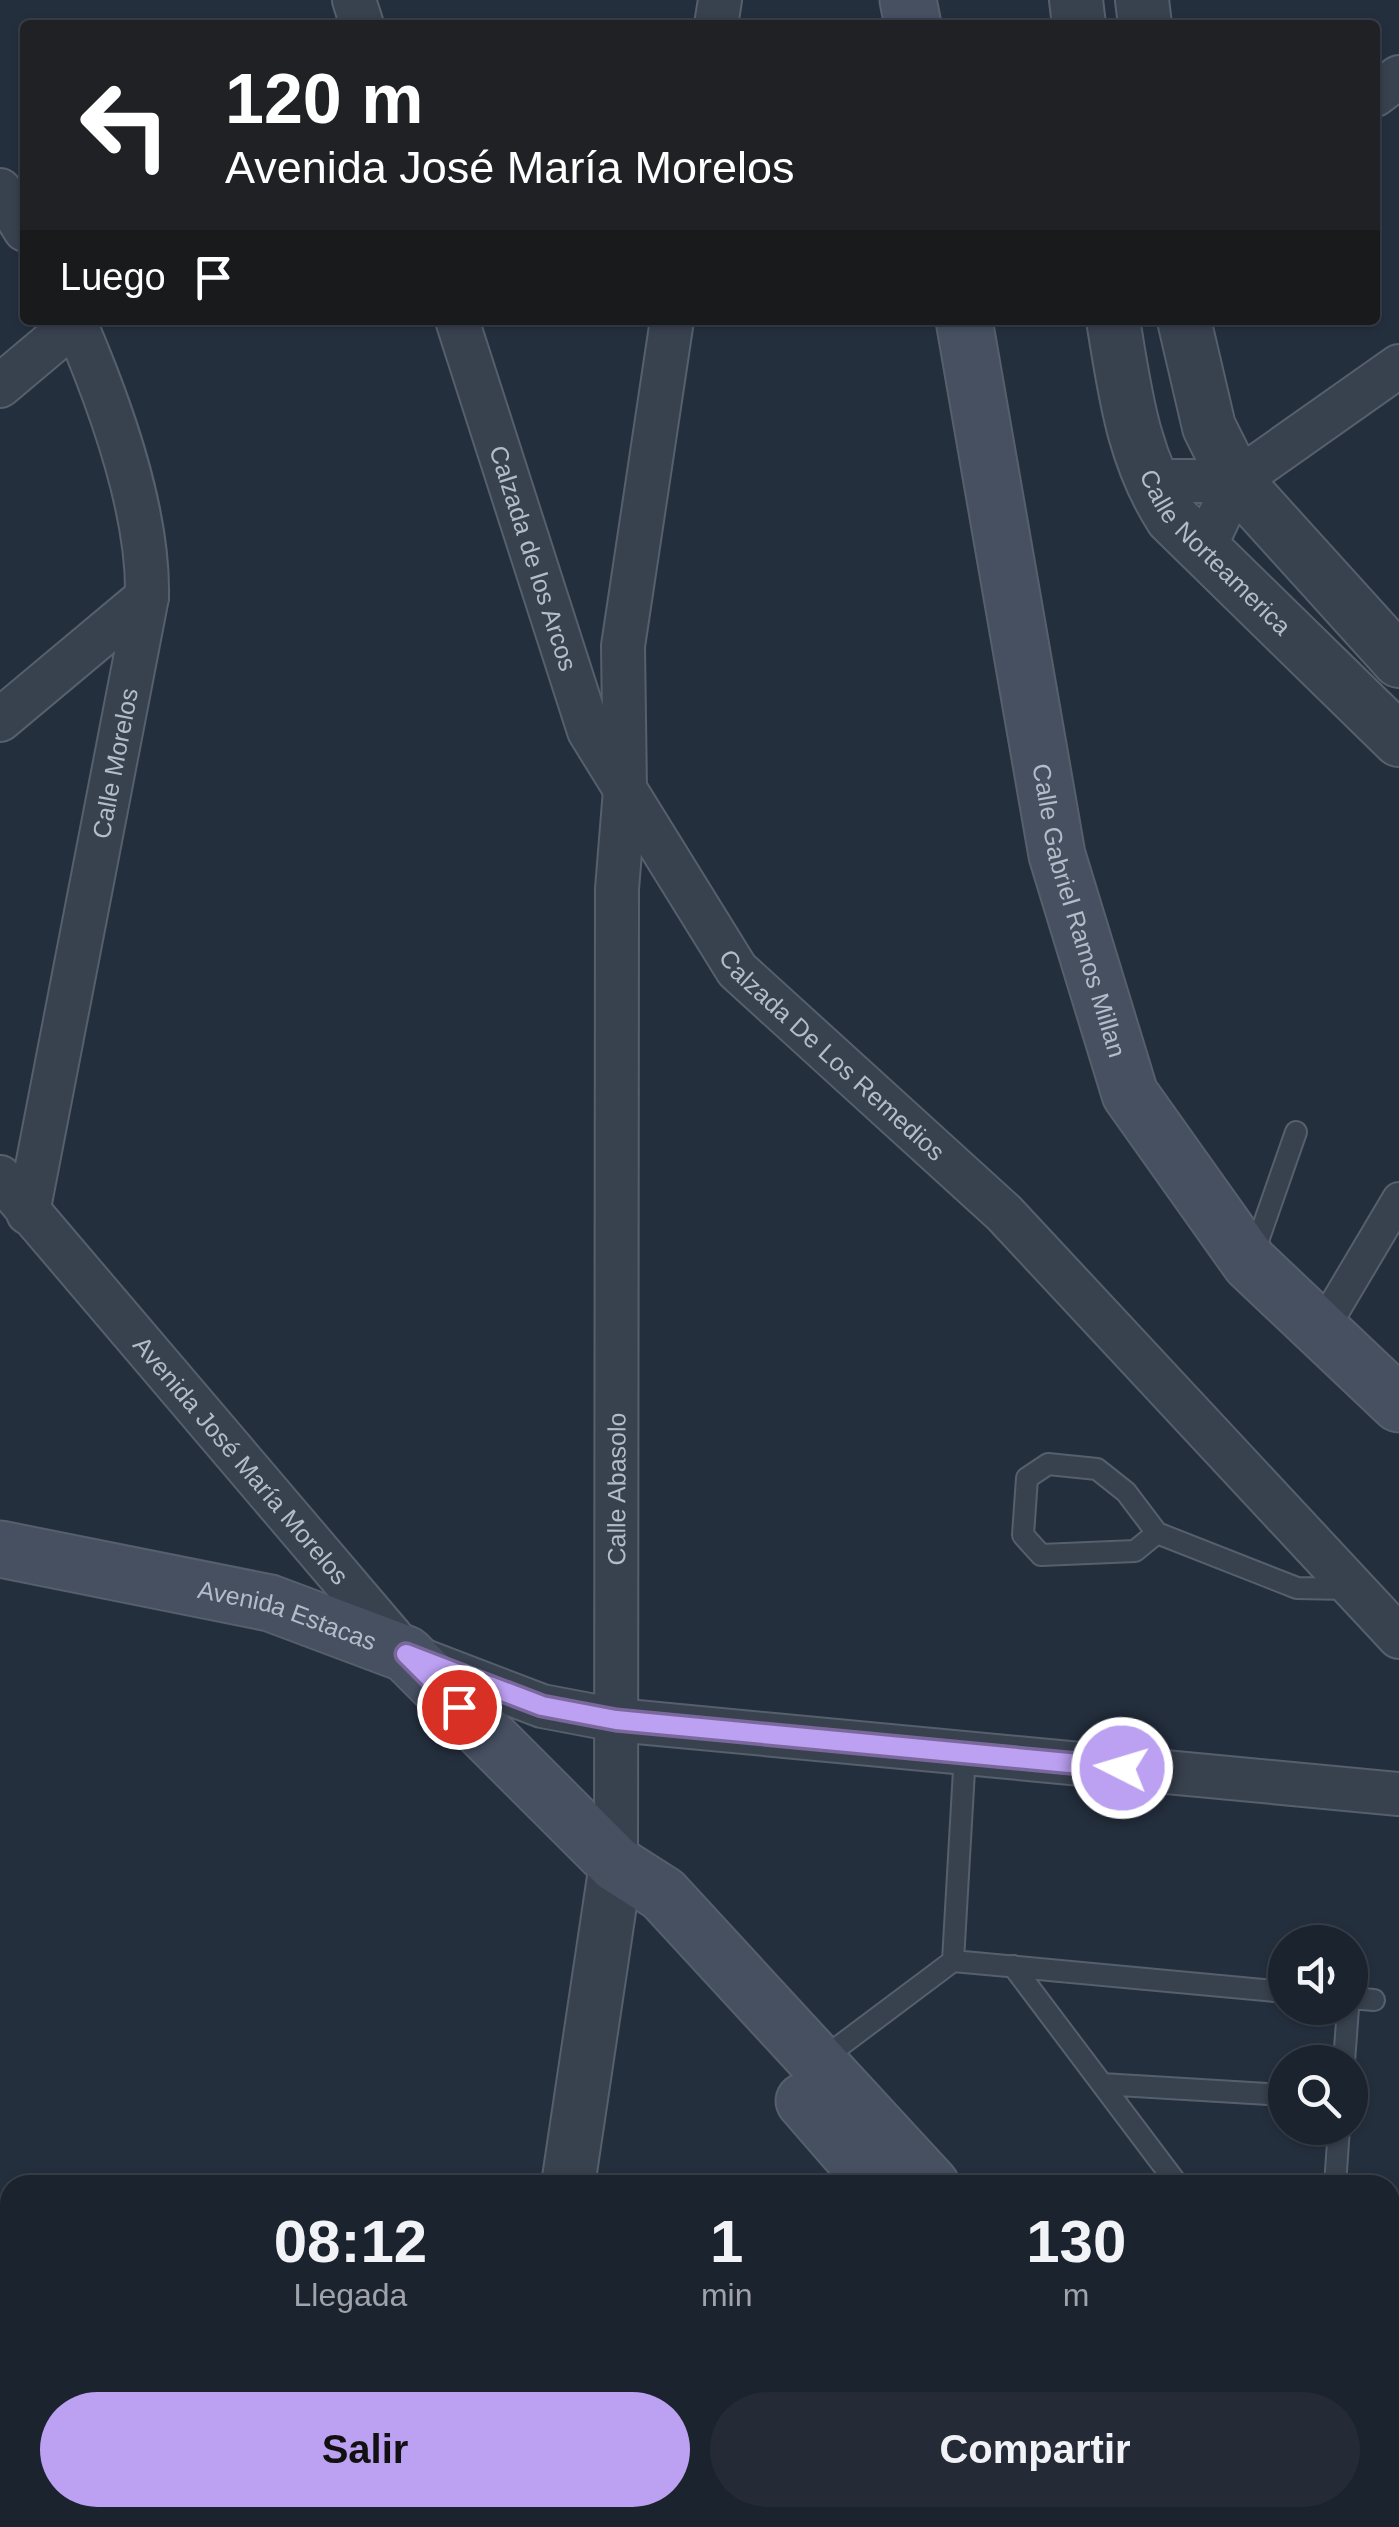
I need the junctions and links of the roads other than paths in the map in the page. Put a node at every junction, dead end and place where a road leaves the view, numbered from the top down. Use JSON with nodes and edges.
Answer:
{"nodes":[{"id":1,"x":0,"y":190,"type":"edge"},
{"id":2,"x":20,"y":222,"type":"edge"},
{"id":3,"x":70,"y":325,"type":"edge"},
{"id":4,"x":77,"y":325,"type":"edge"},
{"id":5,"x":459,"y":325,"type":"edge"},
{"id":6,"x":671,"y":325,"type":"edge"},
{"id":7,"x":965,"y":325,"type":"edge"},
{"id":8,"x":1113,"y":325,"type":"edge"},
{"id":9,"x":1185,"y":325,"type":"edge"},
{"id":10,"x":1399,"y":366,"type":"edge"},
{"id":11,"x":0,"y":386,"type":"edge"},
{"id":12,"x":1148,"y":481,"type":"junction"},
{"id":13,"x":1236,"y":481,"type":"junction"},
{"id":14,"x":1203,"y":550,"type":"junction"},
{"id":15,"x":147,"y":597,"type":"junction"},
{"id":16,"x":1399,"y":660,"type":"edge"},
{"id":17,"x":0,"y":720,"type":"edge"},
{"id":18,"x":1399,"y":740,"type":"edge"},
{"id":19,"x":625,"y":790,"type":"junction"},
{"id":20,"x":1296,"y":1132,"type":"dead end"},
{"id":21,"x":0,"y":1177,"type":"edge"},
{"id":22,"x":1399,"y":1199,"type":"edge"},
{"id":23,"x":28,"y":1213,"type":"junction"},
{"id":24,"x":1250,"y":1264,"type":"junction"},
{"id":25,"x":1320,"y":1332,"type":"junction"},
{"id":26,"x":1399,"y":1404,"type":"edge"},
{"id":27,"x":1157,"y":1533,"type":"junction"},
{"id":28,"x":0,"y":1549,"type":"edge"},
{"id":29,"x":1355,"y":1590,"type":"junction"},
{"id":30,"x":1399,"y":1636,"type":"edge"},
{"id":31,"x":406,"y":1654,"type":"junction"},
{"id":32,"x":616,"y":1720,"type":"junction"},
{"id":33,"x":964,"y":1753,"type":"junction"},
{"id":34,"x":1399,"y":1794,"type":"edge"},
{"id":35,"x":616,"y":1864,"type":"junction"},
{"id":36,"x":952,"y":1961,"type":"junction"},
{"id":37,"x":1013,"y":1966,"type":"junction"},
{"id":38,"x":1268,"y":1990,"type":"edge"},
{"id":39,"x":1368,"y":2000,"type":"edge"},
{"id":40,"x":1374,"y":2000,"type":"dead end"},
{"id":41,"x":818,"y":2062,"type":"junction"},
{"id":42,"x":1102,"y":2084,"type":"junction"},
{"id":43,"x":1268,"y":2094,"type":"edge"},
{"id":44,"x":1338,"y":2145,"type":"edge"},
{"id":45,"x":569,"y":2175,"type":"edge"},
{"id":46,"x":868,"y":2175,"type":"edge"},
{"id":47,"x":922,"y":2175,"type":"edge"},
{"id":48,"x":1170,"y":2175,"type":"edge"},
{"id":49,"x":1336,"y":2175,"type":"edge"}],
"edges":[{"from":1,"to":2,"type":"street"},
{"from":3,"to":11,"type":"street"},
{"from":4,"to":15,"type":"street","name":"Calle Morelos"},
{"from":5,"to":19,"type":"street","name":"Calzada de los Arcos"},
{"from":6,"to":19,"type":"street"},
{"from":7,"to":24,"type":"main road","name":"Calle Gabriel Ramos Millan"},
{"from":8,"to":12,"type":"street","name":"Calle Norteamerica"},
{"from":9,"to":13,"type":"street"},
{"from":10,"to":13,"type":"street"},
{"from":12,"to":13,"type":"street"},
{"from":12,"to":14,"type":"street","name":"Calle Norteamerica"},
{"from":13,"to":14,"type":"street"},
{"from":13,"to":16,"type":"street"},
{"from":14,"to":18,"type":"street","name":"Calle Norteamerica"},
{"from":15,"to":17,"type":"street"},
{"from":15,"to":23,"type":"street","name":"Calle Morelos"},
{"from":19,"to":29,"type":"street","name":"Calzada De Los Remedios"},
{"from":19,"to":32,"type":"street","name":"Calle Abasolo"},
{"from":20,"to":24,"type":"lane"},
{"from":21,"to":23,"type":"street","name":"Avenida José María Morelos"},
{"from":22,"to":25,"type":"street"},
{"from":23,"to":31,"type":"street","name":"Avenida José María Morelos"},
{"from":24,"to":25,"type":"main road","name":"Calle Gabriel Ramos Millan"},
{"from":25,"to":26,"type":"main road","name":"Calle Gabriel Ramos Millan"},
{"from":27,"to":27,"type":"lane"},
{"from":27,"to":29,"type":"lane"},
{"from":28,"to":31,"type":"main road","name":"Avenida Estacas"},
{"from":29,"to":30,"type":"street","name":"Calzada De Los Remedios"},
{"from":31,"to":32,"type":"street","name":"Avenida Estacas"},
{"from":31,"to":35,"type":"main road","name":"Avenida José María Morelos"},
{"from":32,"to":33,"type":"street","name":"Avenida Estacas"},
{"from":32,"to":35,"type":"street","name":"Calle Abasolo"},
{"from":33,"to":34,"type":"street","name":"Avenida Estacas"},
{"from":33,"to":36,"type":"lane"},
{"from":35,"to":41,"type":"main road","name":"Avenida José María Morelos"},
{"from":35,"to":45,"type":"street","name":"Calle Abasolo"},
{"from":35,"to":46,"type":"main road","name":"Avenida José María Morelos"},
{"from":36,"to":37,"type":"lane"},
{"from":36,"to":41,"type":"lane"},
{"from":37,"to":38,"type":"lane"},
{"from":37,"to":42,"type":"lane"},
{"from":39,"to":40,"type":"lane"},
{"from":41,"to":47,"type":"main road","name":"Avenida José María Morelos"},
{"from":42,"to":43,"type":"lane"},
{"from":42,"to":48,"type":"lane"},
{"from":44,"to":49,"type":"lane"}]}
